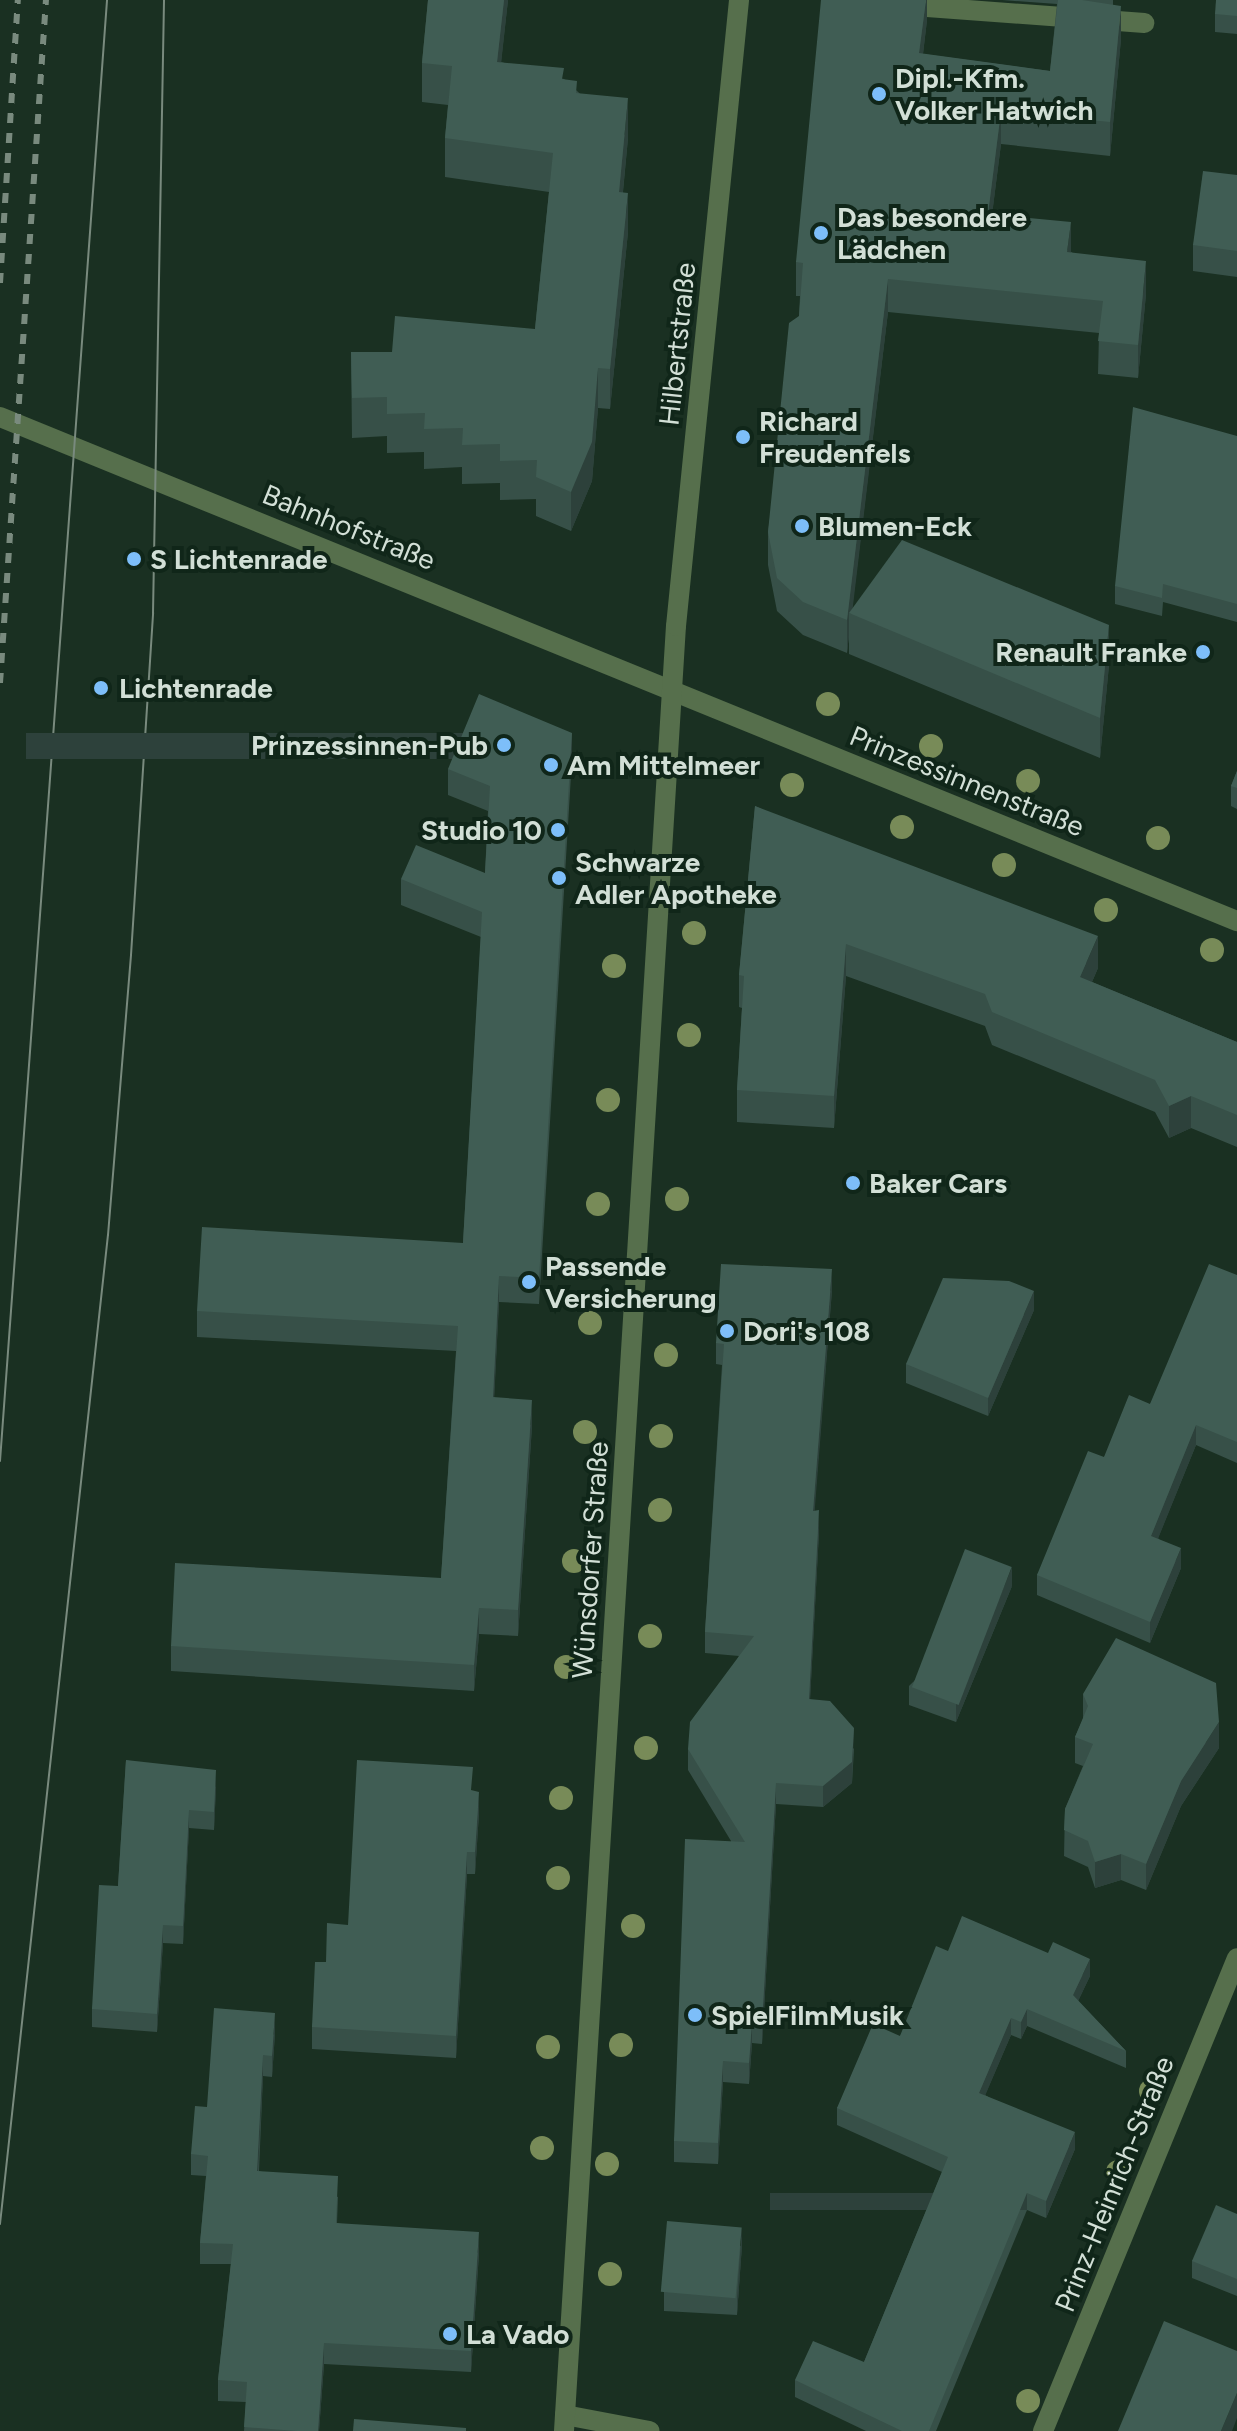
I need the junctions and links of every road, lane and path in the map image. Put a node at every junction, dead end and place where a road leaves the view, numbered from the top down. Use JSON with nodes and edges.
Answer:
{"nodes":[{"id":1,"x":739,"y":0,"type":"edge"},
{"id":2,"x":880,"y":3,"type":"edge"},
{"id":3,"x":1144,"y":23,"type":"dead end"},
{"id":4,"x":0,"y":417,"type":"edge"},
{"id":5,"x":675,"y":694,"type":"junction"},
{"id":6,"x":1237,"y":921,"type":"edge"},
{"id":7,"x":1237,"y":1958,"type":"edge"},
{"id":8,"x":564,"y":2423,"type":"edge"},
{"id":9,"x":650,"y":2431,"type":"edge"},
{"id":10,"x":1043,"y":2431,"type":"edge"}],
"edges":[{"from":1,"to":5,"type":"street","name":"Hilbertstraße"},
{"from":2,"to":3,"type":"street"},
{"from":4,"to":5,"type":"street","name":"Bahnhofstraße"},
{"from":5,"to":6,"type":"street","name":"Prinzessinnenstraße"},
{"from":5,"to":8,"type":"street","name":"Wünsdorfer Straße"},
{"from":7,"to":10,"type":"street","name":"Prinz-Heinrich-Straße"},
{"from":8,"to":9,"type":"street"}]}
